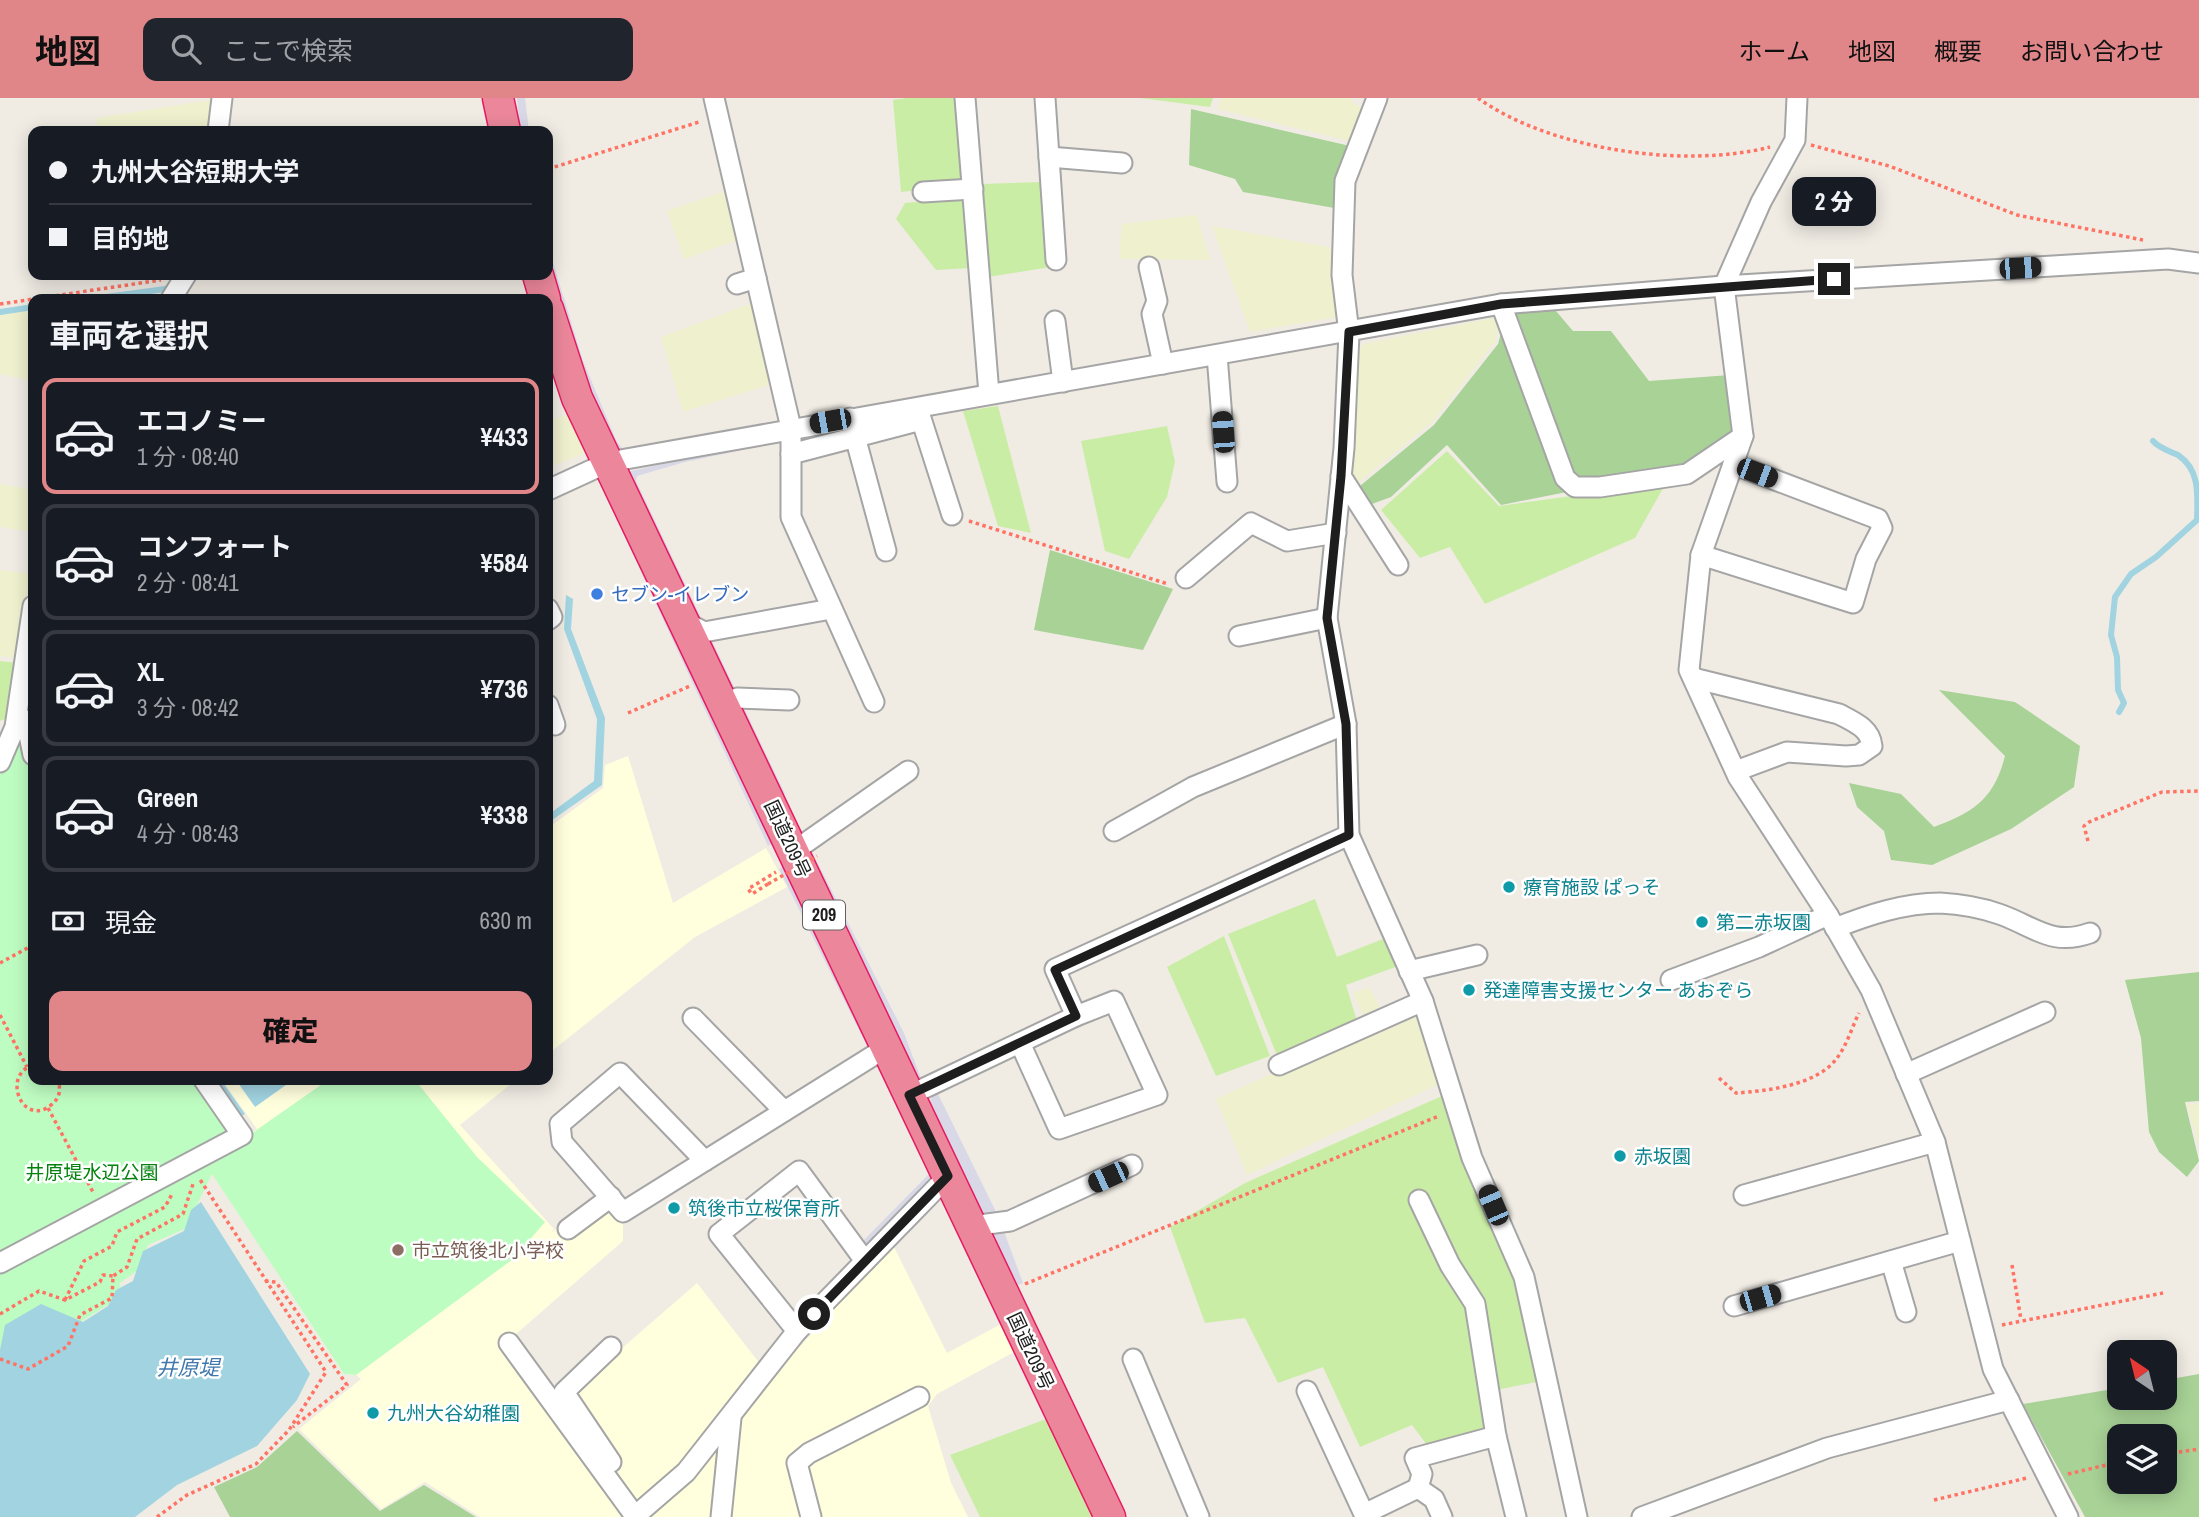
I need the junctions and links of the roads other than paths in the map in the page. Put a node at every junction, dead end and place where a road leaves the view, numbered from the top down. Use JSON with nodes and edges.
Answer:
{"nodes":[{"id":1,"x":222,"y":98,"type":"edge"},
{"id":2,"x":498,"y":98,"type":"edge"},
{"id":3,"x":965,"y":98,"type":"edge"},
{"id":4,"x":1045,"y":98,"type":"edge"},
{"id":5,"x":1377,"y":98,"type":"edge"},
{"id":6,"x":1797,"y":98,"type":"edge"},
{"id":7,"x":716,"y":107,"type":"edge"},
{"id":8,"x":219,"y":126,"type":"edge"},
{"id":9,"x":504,"y":126,"type":"edge"},
{"id":10,"x":1049,"y":157,"type":"junction"},
{"id":11,"x":1122,"y":163,"type":"dead end"},
{"id":12,"x":973,"y":189,"type":"junction"},
{"id":13,"x":923,"y":192,"type":"dead end"},
{"id":14,"x":1056,"y":260,"type":"dead end"},
{"id":15,"x":2199,"y":263,"type":"edge"},
{"id":16,"x":1149,"y":267,"type":"dead end"},
{"id":17,"x":756,"y":278,"type":"junction"},
{"id":18,"x":737,"y":284,"type":"dead end"},
{"id":19,"x":1724,"y":285,"type":"junction"},
{"id":20,"x":1501,"y":304,"type":"junction"},
{"id":21,"x":1055,"y":321,"type":"dead end"},
{"id":22,"x":553,"y":324,"type":"edge"},
{"id":23,"x":1349,"y":332,"type":"junction"},
{"id":24,"x":1217,"y":355,"type":"junction"},
{"id":25,"x":1163,"y":364,"type":"junction"},
{"id":26,"x":1063,"y":382,"type":"junction"},
{"id":27,"x":989,"y":394,"type":"junction"},
{"id":28,"x":919,"y":413,"type":"junction"},
{"id":29,"x":850,"y":418,"type":"junction"},
{"id":30,"x":791,"y":428,"type":"junction"},
{"id":31,"x":1743,"y":436,"type":"junction"},
{"id":32,"x":855,"y":438,"type":"junction"},
{"id":33,"x":792,"y":454,"type":"junction"},
{"id":34,"x":609,"y":462,"type":"junction"},
{"id":35,"x":1732,"y":464,"type":"junction"},
{"id":36,"x":1341,"y":476,"type":"junction"},
{"id":37,"x":1227,"y":482,"type":"dead end"},
{"id":38,"x":553,"y":488,"type":"edge"},
{"id":39,"x":951,"y":515,"type":"road end"},
{"id":40,"x":1336,"y":533,"type":"junction"},
{"id":41,"x":886,"y":551,"type":"dead end"},
{"id":42,"x":1701,"y":555,"type":"junction"},
{"id":43,"x":1398,"y":565,"type":"dead end"},
{"id":44,"x":1186,"y":578,"type":"road end"},
{"id":45,"x":831,"y":609,"type":"junction"},
{"id":46,"x":1327,"y":618,"type":"junction"},
{"id":47,"x":685,"y":622,"type":"junction"},
{"id":48,"x":1239,"y":636,"type":"dead end"},
{"id":49,"x":28,"y":648,"type":"edge"},
{"id":50,"x":1693,"y":678,"type":"junction"},
{"id":51,"x":737,"y":698,"type":"dead end"},
{"id":52,"x":789,"y":700,"type":"dead end"},
{"id":53,"x":874,"y":702,"type":"dead end"},
{"id":54,"x":553,"y":719,"type":"edge"},
{"id":55,"x":19,"y":724,"type":"edge"},
{"id":56,"x":1346,"y":724,"type":"junction"},
{"id":57,"x":555,"y":725,"type":"dead end"},
{"id":58,"x":28,"y":743,"type":"edge"},
{"id":59,"x":0,"y":762,"type":"edge"},
{"id":60,"x":908,"y":771,"type":"dead end"},
{"id":61,"x":1736,"y":771,"type":"junction"},
{"id":62,"x":1114,"y":831,"type":"dead end"},
{"id":63,"x":1349,"y":835,"type":"junction"},
{"id":64,"x":806,"y":854,"type":"junction"},
{"id":65,"x":1831,"y":921,"type":"junction"},
{"id":66,"x":2090,"y":933,"type":"dead end"},
{"id":67,"x":1477,"y":955,"type":"dead end"},
{"id":68,"x":1409,"y":971,"type":"junction"},
{"id":69,"x":1671,"y":980,"type":"dead end"},
{"id":70,"x":1423,"y":1001,"type":"junction"},
{"id":71,"x":2045,"y":1012,"type":"dead end"},
{"id":72,"x":1076,"y":1016,"type":"junction"},
{"id":73,"x":694,"y":1018,"type":"dead end"},
{"id":74,"x":1020,"y":1043,"type":"junction"},
{"id":75,"x":887,"y":1047,"type":"junction"},
{"id":76,"x":1279,"y":1065,"type":"dead end"},
{"id":77,"x":1906,"y":1074,"type":"junction"},
{"id":78,"x":207,"y":1085,"type":"edge"},
{"id":79,"x":909,"y":1095,"type":"junction"},
{"id":80,"x":784,"y":1111,"type":"junction"},
{"id":81,"x":1935,"y":1142,"type":"junction"},
{"id":82,"x":705,"y":1161,"type":"junction"},
{"id":83,"x":1132,"y":1165,"type":"dead end"},
{"id":84,"x":948,"y":1176,"type":"junction"},
{"id":85,"x":1744,"y":1195,"type":"dead end"},
{"id":86,"x":611,"y":1198,"type":"junction"},
{"id":87,"x":1419,"y":1200,"type":"dead end"},
{"id":88,"x":972,"y":1226,"type":"junction"},
{"id":89,"x":568,"y":1229,"type":"dead end"},
{"id":90,"x":1960,"y":1241,"type":"junction"},
{"id":91,"x":865,"y":1261,"type":"junction"},
{"id":92,"x":1891,"y":1261,"type":"junction"},
{"id":93,"x":0,"y":1263,"type":"edge"},
{"id":94,"x":1734,"y":1306,"type":"dead end"},
{"id":95,"x":1906,"y":1311,"type":"dead end"},
{"id":96,"x":797,"y":1331,"type":"junction"},
{"id":97,"x":509,"y":1343,"type":"dead end"},
{"id":98,"x":611,"y":1347,"type":"dead end"},
{"id":99,"x":1133,"y":1359,"type":"dead end"},
{"id":100,"x":1307,"y":1391,"type":"dead end"},
{"id":101,"x":919,"y":1397,"type":"dead end"},
{"id":102,"x":2009,"y":1401,"type":"junction"},
{"id":103,"x":731,"y":1417,"type":"junction"},
{"id":104,"x":1496,"y":1436,"type":"junction"},
{"id":105,"x":1418,"y":1488,"type":"junction"},
{"id":106,"x":638,"y":1514,"type":"edge"},
{"id":107,"x":721,"y":1517,"type":"edge"},
{"id":108,"x":811,"y":1517,"type":"edge"},
{"id":109,"x":1110,"y":1517,"type":"edge"},
{"id":110,"x":1199,"y":1517,"type":"edge"},
{"id":111,"x":1442,"y":1517,"type":"edge"},
{"id":112,"x":1516,"y":1517,"type":"edge"},
{"id":113,"x":1577,"y":1517,"type":"edge"},
{"id":114,"x":1642,"y":1517,"type":"edge"},
{"id":115,"x":2068,"y":1517,"type":"edge"}],
"edges":[{"from":1,"to":8,"type":"street"},
{"from":2,"to":9,"type":"highway"},
{"from":3,"to":12,"type":"street"},
{"from":4,"to":10,"type":"street"},
{"from":5,"to":23,"type":"street"},
{"from":6,"to":19,"type":"street"},
{"from":7,"to":17,"type":"street"},
{"from":10,"to":11,"type":"street"},
{"from":10,"to":14,"type":"street"},
{"from":12,"to":13,"type":"street"},
{"from":12,"to":27,"type":"street"},
{"from":15,"to":19,"type":"street"},
{"from":16,"to":25,"type":"street"},
{"from":17,"to":18,"type":"street"},
{"from":17,"to":30,"type":"street"},
{"from":19,"to":20,"type":"street"},
{"from":19,"to":31,"type":"street"},
{"from":20,"to":23,"type":"street"},
{"from":20,"to":31,"type":"street"},
{"from":21,"to":26,"type":"street"},
{"from":22,"to":34,"type":"highway","name":"国道209号","number":"209"},
{"from":23,"to":24,"type":"street"},
{"from":23,"to":36,"type":"street"},
{"from":24,"to":25,"type":"street"},
{"from":24,"to":37,"type":"street"},
{"from":25,"to":26,"type":"street"},
{"from":26,"to":27,"type":"street"},
{"from":27,"to":28,"type":"street"},
{"from":28,"to":29,"type":"street"},
{"from":28,"to":32,"type":"street"},
{"from":28,"to":39,"type":"street"},
{"from":29,"to":30,"type":"street"},
{"from":29,"to":32,"type":"street"},
{"from":30,"to":33,"type":"street"},
{"from":30,"to":34,"type":"street"},
{"from":31,"to":35,"type":"street"},
{"from":32,"to":33,"type":"street"},
{"from":32,"to":41,"type":"street"},
{"from":33,"to":45,"type":"street"},
{"from":34,"to":38,"type":"street"},
{"from":34,"to":47,"type":"highway","name":"国道209号","number":"209"},
{"from":35,"to":42,"type":"street"},
{"from":35,"to":42,"type":"street"},
{"from":36,"to":40,"type":"street"},
{"from":36,"to":43,"type":"street"},
{"from":40,"to":44,"type":"street"},
{"from":40,"to":46,"type":"street"},
{"from":42,"to":50,"type":"street"},
{"from":45,"to":47,"type":"street"},
{"from":45,"to":53,"type":"street"},
{"from":46,"to":48,"type":"street"},
{"from":46,"to":56,"type":"street"},
{"from":47,"to":64,"type":"highway","name":"国道209号","number":"209"},
{"from":49,"to":55,"type":"street"},
{"from":50,"to":61,"type":"street"},
{"from":50,"to":61,"type":"street"},
{"from":51,"to":52,"type":"street"},
{"from":54,"to":57,"type":"street"},
{"from":55,"to":58,"type":"street"},
{"from":55,"to":59,"type":"street"},
{"from":56,"to":62,"type":"street"},
{"from":56,"to":63,"type":"street"},
{"from":60,"to":64,"type":"street"},
{"from":61,"to":65,"type":"street"},
{"from":63,"to":68,"type":"street"},
{"from":63,"to":72,"type":"street"},
{"from":64,"to":75,"type":"highway","name":"国道209号","number":"209"},
{"from":65,"to":66,"type":"street"},
{"from":65,"to":69,"type":"street"},
{"from":65,"to":77,"type":"street"},
{"from":67,"to":68,"type":"street"},
{"from":68,"to":70,"type":"street"},
{"from":70,"to":76,"type":"street"},
{"from":70,"to":113,"type":"street"},
{"from":71,"to":77,"type":"street"},
{"from":72,"to":74,"type":"street"},
{"from":72,"to":74,"type":"street"},
{"from":73,"to":80,"type":"street"},
{"from":74,"to":79,"type":"street"},
{"from":75,"to":79,"type":"highway","name":"国道209号","number":"209"},
{"from":75,"to":80,"type":"street"},
{"from":77,"to":81,"type":"street"},
{"from":78,"to":93,"type":"street"},
{"from":79,"to":84,"type":"highway","name":"国道209号","number":"209"},
{"from":80,"to":82,"type":"street"},
{"from":81,"to":85,"type":"street"},
{"from":81,"to":90,"type":"street"},
{"from":82,"to":86,"type":"street"},
{"from":82,"to":86,"type":"street"},
{"from":83,"to":88,"type":"street"},
{"from":84,"to":88,"type":"highway","name":"国道209号","number":"209"},
{"from":84,"to":91,"type":"street"},
{"from":86,"to":89,"type":"street"},
{"from":87,"to":104,"type":"street"},
{"from":88,"to":109,"type":"highway","name":"国道209号","number":"209"},
{"from":90,"to":92,"type":"street"},
{"from":90,"to":102,"type":"street"},
{"from":91,"to":96,"type":"street"},
{"from":91,"to":96,"type":"street"},
{"from":92,"to":94,"type":"street"},
{"from":92,"to":95,"type":"street"},
{"from":96,"to":103,"type":"street"},
{"from":97,"to":106,"type":"street"},
{"from":98,"to":106,"type":"street"},
{"from":99,"to":110,"type":"street"},
{"from":100,"to":105,"type":"street"},
{"from":101,"to":108,"type":"street"},
{"from":102,"to":114,"type":"street"},
{"from":102,"to":115,"type":"street"},
{"from":103,"to":106,"type":"street"},
{"from":103,"to":107,"type":"street"},
{"from":104,"to":105,"type":"street"},
{"from":104,"to":112,"type":"street"},
{"from":105,"to":111,"type":"street"}]}
